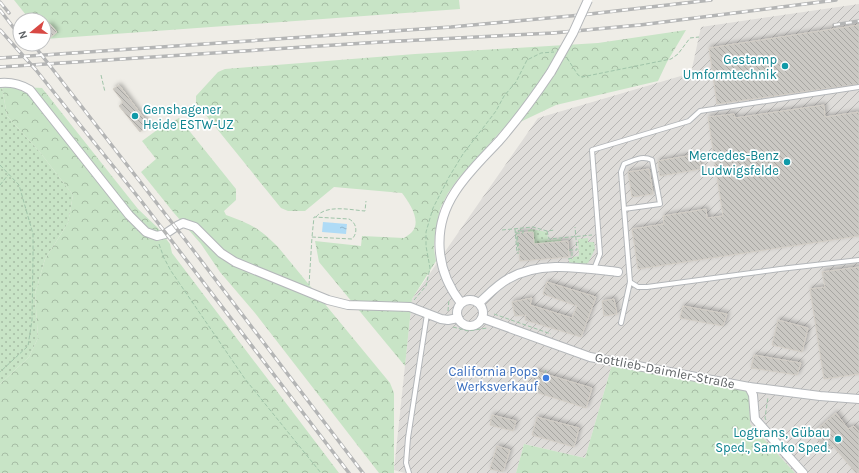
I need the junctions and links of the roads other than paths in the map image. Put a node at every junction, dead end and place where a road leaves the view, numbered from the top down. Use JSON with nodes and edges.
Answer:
{"nodes":[{"id":1,"x":588,"y":0,"type":"edge"},
{"id":2,"x":0,"y":83,"type":"edge"},
{"id":3,"x":859,"y":87,"type":"edge"},
{"id":4,"x":624,"y":209,"type":"junction"},
{"id":5,"x":859,"y":260,"type":"edge"},
{"id":6,"x":594,"y":268,"type":"junction"},
{"id":7,"x":618,"y":272,"type":"joint"},
{"id":8,"x":630,"y":272,"type":"junction"},
{"id":9,"x":630,"y":282,"type":"junction"},
{"id":10,"x":461,"y":303,"type":"junction"},
{"id":11,"x":479,"y":303,"type":"junction"},
{"id":12,"x":428,"y":314,"type":"junction"},
{"id":13,"x":458,"y":318,"type":"junction"},
{"id":14,"x":482,"y":318,"type":"junction"},
{"id":15,"x":621,"y":323,"type":"dead end"},
{"id":16,"x":749,"y":387,"type":"junction"},
{"id":17,"x":859,"y":399,"type":"edge"},
{"id":18,"x":409,"y":473,"type":"edge"},
{"id":19,"x":803,"y":473,"type":"edge"}],
"edges":[{"from":1,"to":10,"type":"street","bridge":true},
{"from":2,"to":12,"type":"street"},
{"from":3,"to":6,"type":"lane"},
{"from":4,"to":4,"type":"lane"},
{"from":4,"to":8,"type":"lane"},
{"from":5,"to":9,"type":"lane"},
{"from":6,"to":7,"type":"street"},
{"from":6,"to":11,"type":"street"},
{"from":7,"to":8,"type":"lane"},
{"from":8,"to":9,"type":"lane"},
{"from":9,"to":15,"type":"lane"},
{"from":10,"to":11,"type":"street"},
{"from":10,"to":13,"type":"street"},
{"from":11,"to":14,"type":"street"},
{"from":12,"to":13,"type":"street"},
{"from":12,"to":18,"type":"lane"},
{"from":13,"to":14,"type":"street"},
{"from":14,"to":16,"type":"street","name":"Gottlieb-Daimler-Straße"},
{"from":16,"to":17,"type":"street"},
{"from":16,"to":19,"type":"street","name":"Gottlieb-Daimler-Straße"}]}
